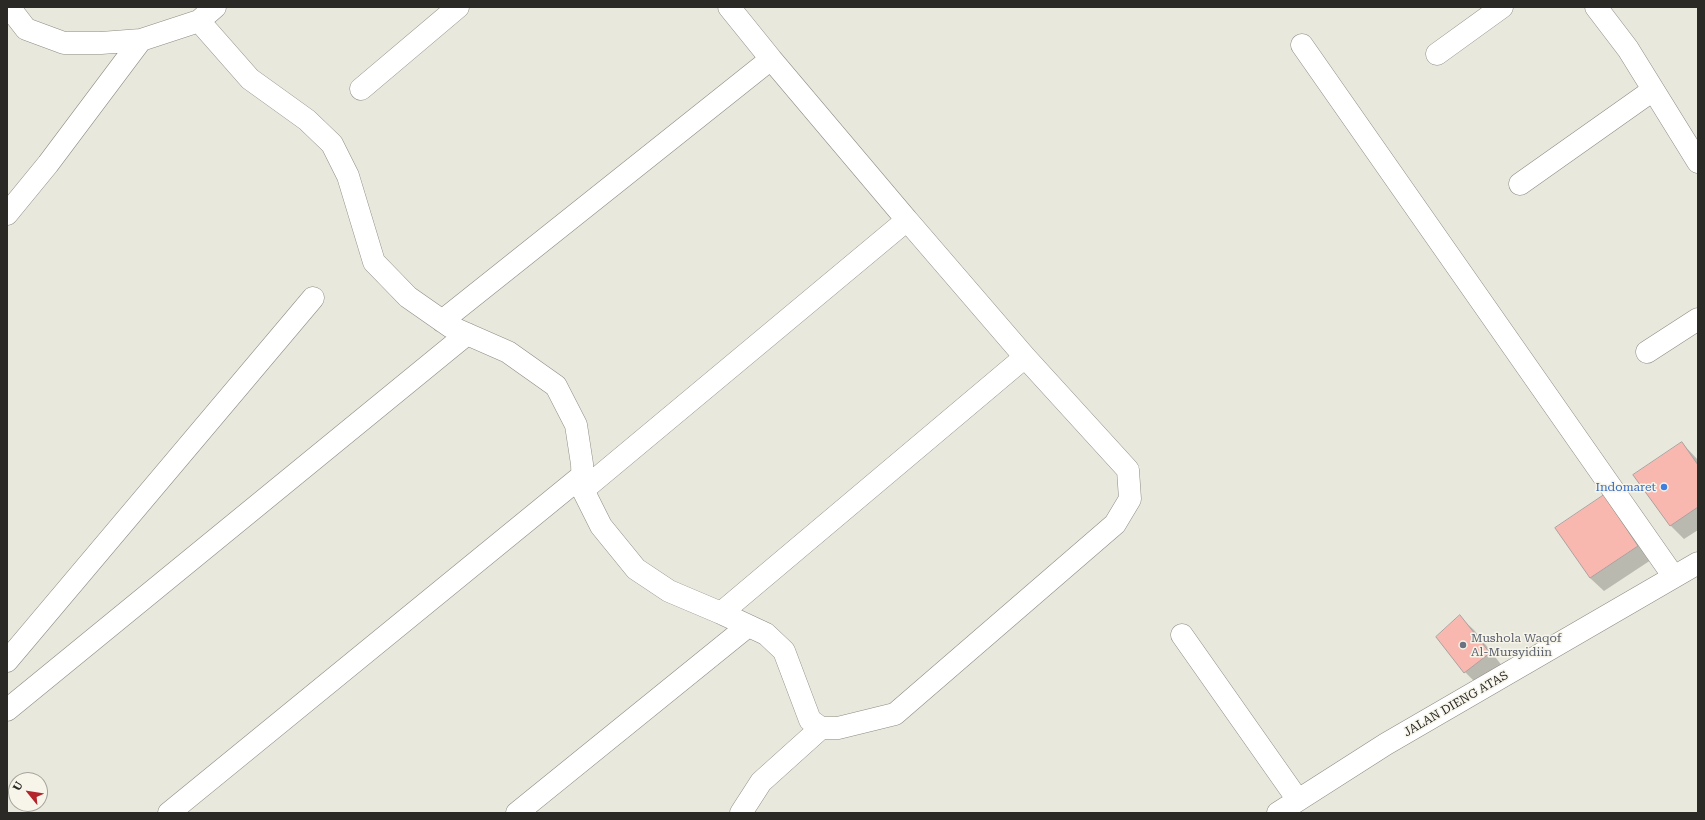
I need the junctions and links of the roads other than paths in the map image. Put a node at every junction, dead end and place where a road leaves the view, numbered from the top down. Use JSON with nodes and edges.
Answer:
{"nodes":[{"id":1,"x":9,"y":7,"type":"edge"},
{"id":2,"x":458,"y":7,"type":"edge"},
{"id":3,"x":729,"y":7,"type":"edge"},
{"id":4,"x":1502,"y":7,"type":"edge"},
{"id":5,"x":1596,"y":7,"type":"edge"},
{"id":6,"x":207,"y":14,"type":"edge"},
{"id":7,"x":141,"y":40,"type":"junction"},
{"id":8,"x":1302,"y":45,"type":"dead end"},
{"id":9,"x":1437,"y":54,"type":"dead end"},
{"id":10,"x":771,"y":59,"type":"junction"},
{"id":11,"x":361,"y":89,"type":"dead end"},
{"id":12,"x":1653,"y":90,"type":"junction"},
{"id":13,"x":1698,"y":162,"type":"edge"},
{"id":14,"x":1520,"y":184,"type":"dead end"},
{"id":15,"x":7,"y":214,"type":"edge"},
{"id":16,"x":907,"y":220,"type":"junction"},
{"id":17,"x":313,"y":298,"type":"dead end"},
{"id":18,"x":1698,"y":319,"type":"edge"},
{"id":19,"x":442,"y":320,"type":"junction"},
{"id":20,"x":467,"y":334,"type":"junction"},
{"id":21,"x":1647,"y":352,"type":"dead end"},
{"id":22,"x":1026,"y":357,"type":"junction"},
{"id":23,"x":583,"y":482,"type":"junction"},
{"id":24,"x":1698,"y":564,"type":"edge"},
{"id":25,"x":1674,"y":577,"type":"junction"},
{"id":26,"x":721,"y":613,"type":"junction"},
{"id":27,"x":748,"y":626,"type":"junction"},
{"id":28,"x":1182,"y":635,"type":"dead end"},
{"id":29,"x":7,"y":661,"type":"edge"},
{"id":30,"x":7,"y":710,"type":"edge"},
{"id":31,"x":821,"y":728,"type":"junction"},
{"id":32,"x":1298,"y":800,"type":"junction"},
{"id":33,"x":169,"y":813,"type":"edge"},
{"id":34,"x":517,"y":813,"type":"edge"},
{"id":35,"x":741,"y":813,"type":"edge"},
{"id":36,"x":1278,"y":813,"type":"edge"}],
"edges":[{"from":1,"to":7,"type":"street"},
{"from":2,"to":11,"type":"street"},
{"from":3,"to":10,"type":"street"},
{"from":4,"to":9,"type":"street"},
{"from":5,"to":12,"type":"street"},
{"from":6,"to":7,"type":"street"},
{"from":6,"to":19,"type":"street"},
{"from":7,"to":15,"type":"street"},
{"from":8,"to":25,"type":"street"},
{"from":10,"to":16,"type":"street"},
{"from":10,"to":19,"type":"street"},
{"from":12,"to":13,"type":"street"},
{"from":12,"to":14,"type":"street"},
{"from":16,"to":22,"type":"street"},
{"from":16,"to":23,"type":"street"},
{"from":17,"to":29,"type":"street"},
{"from":18,"to":21,"type":"street"},
{"from":19,"to":20,"type":"street"},
{"from":20,"to":23,"type":"street"},
{"from":20,"to":30,"type":"street"},
{"from":22,"to":26,"type":"street"},
{"from":22,"to":31,"type":"street"},
{"from":23,"to":26,"type":"street"},
{"from":23,"to":33,"type":"street"},
{"from":24,"to":25,"type":"street","name":"JALAN DIENG ATAS"},
{"from":25,"to":32,"type":"street","name":"JALAN DIENG ATAS"},
{"from":26,"to":27,"type":"street"},
{"from":27,"to":31,"type":"street"},
{"from":27,"to":34,"type":"street"},
{"from":28,"to":32,"type":"street"},
{"from":31,"to":35,"type":"street"},
{"from":32,"to":36,"type":"street","name":"JALAN DIENG ATAS"}]}
